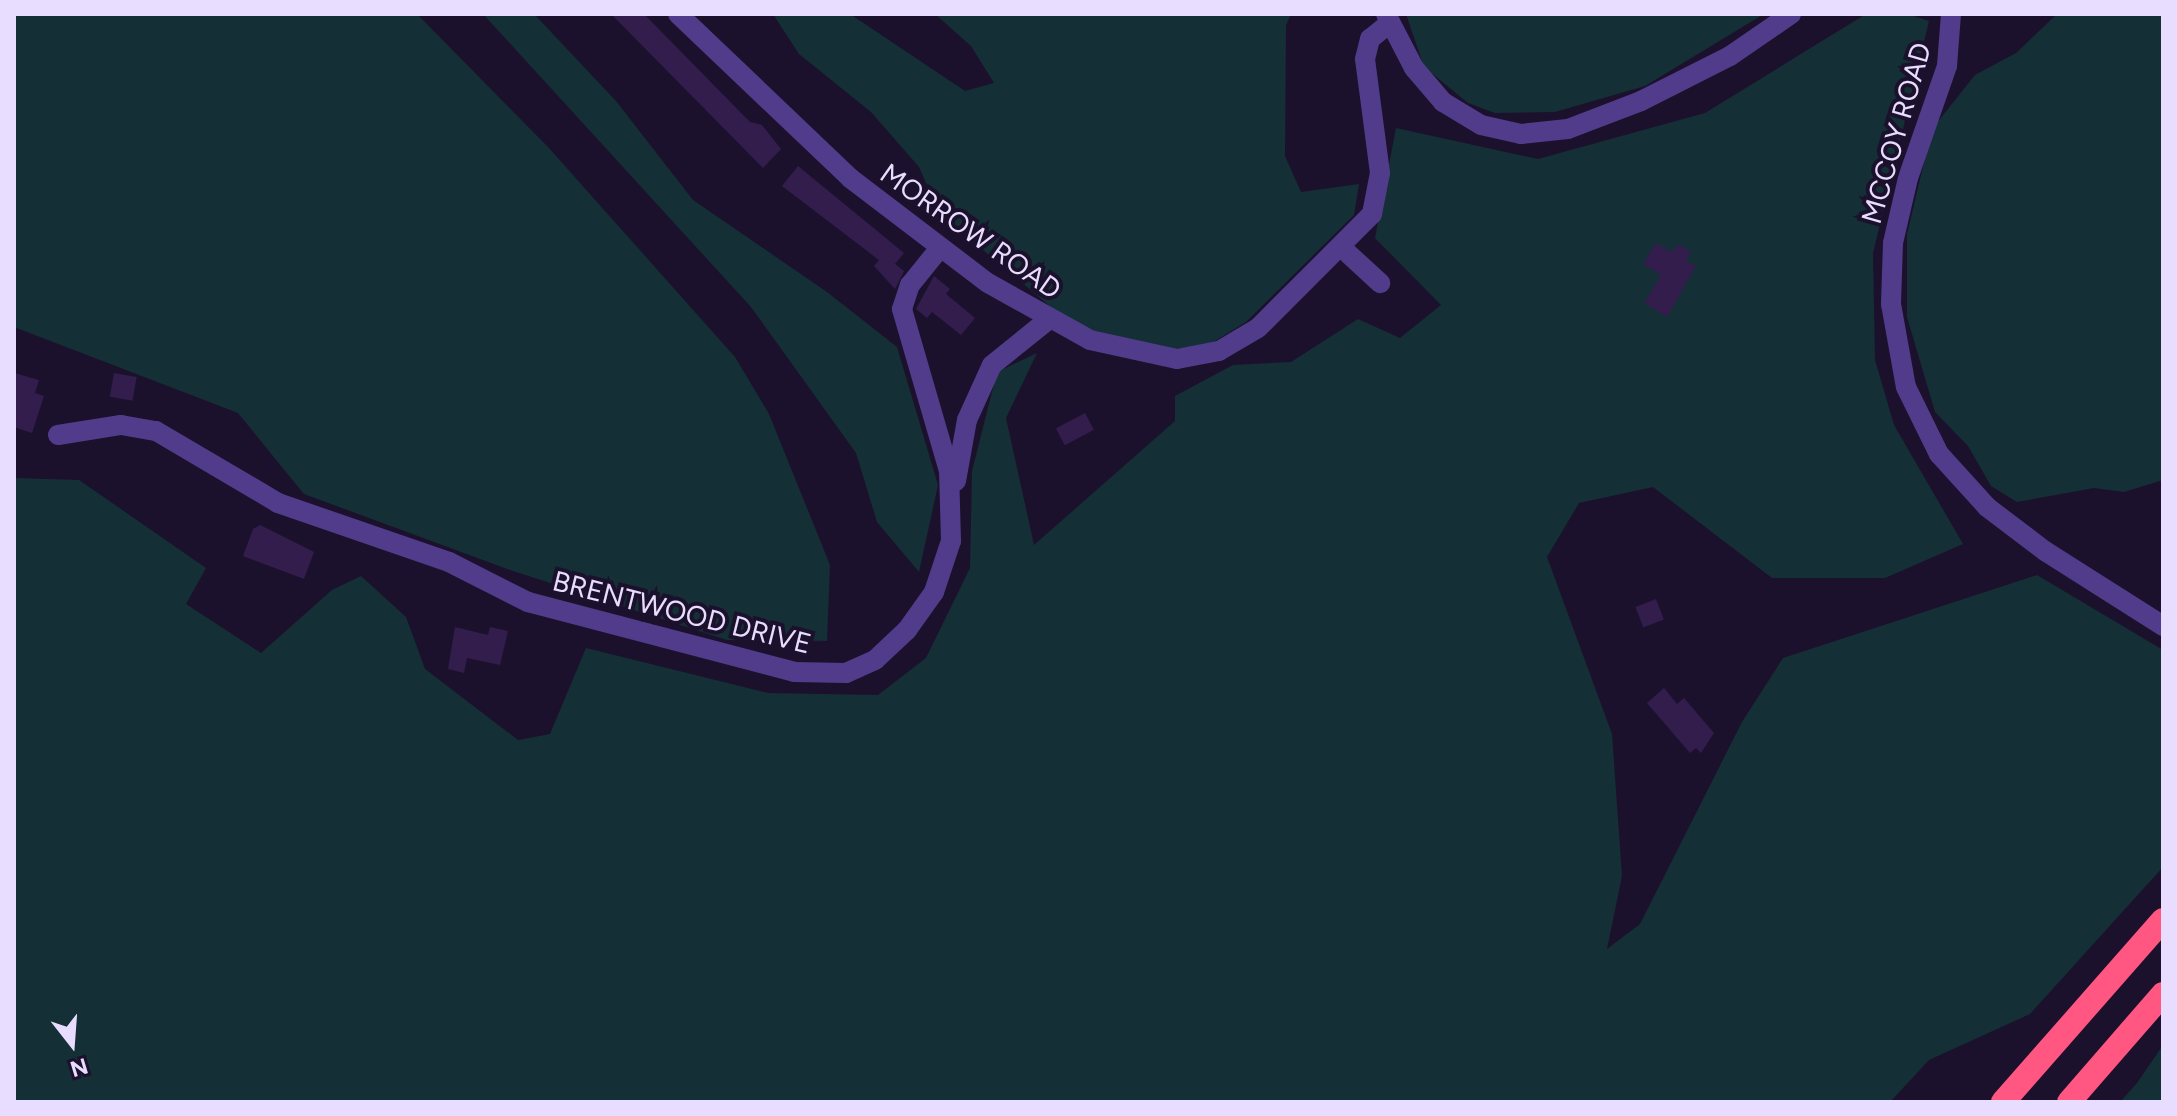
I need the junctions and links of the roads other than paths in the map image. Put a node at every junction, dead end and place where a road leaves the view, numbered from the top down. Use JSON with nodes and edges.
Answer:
{"nodes":[{"id":1,"x":678,"y":14,"type":"edge"},
{"id":2,"x":1791,"y":14,"type":"edge"},
{"id":3,"x":1951,"y":14,"type":"edge"},
{"id":4,"x":1388,"y":18,"type":"edge"},
{"id":5,"x":1342,"y":248,"type":"junction"},
{"id":6,"x":939,"y":249,"type":"junction"},
{"id":7,"x":1380,"y":283,"type":"dead end"},
{"id":8,"x":1048,"y":320,"type":"junction"},
{"id":9,"x":58,"y":435,"type":"dead end"},
{"id":10,"x":954,"y":497,"type":"junction"},
{"id":11,"x":2163,"y":626,"type":"edge"},
{"id":12,"x":2163,"y":920,"type":"edge"},
{"id":13,"x":2163,"y":994,"type":"edge"},
{"id":14,"x":2003,"y":1102,"type":"edge"},
{"id":15,"x":2069,"y":1102,"type":"edge"}],
"edges":[{"from":1,"to":6,"type":"street","name":"MORROW ROAD"},
{"from":2,"to":4,"type":"street"},
{"from":3,"to":11,"type":"street","name":"MCCOY ROAD"},
{"from":4,"to":5,"type":"street","name":"MORROW ROAD"},
{"from":5,"to":7,"type":"street"},
{"from":5,"to":8,"type":"street","name":"MORROW ROAD"},
{"from":6,"to":8,"type":"street","name":"MORROW ROAD"},
{"from":6,"to":10,"type":"street","name":"BRENTWOOD DRIVE"},
{"from":8,"to":10,"type":"street"},
{"from":9,"to":10,"type":"street","name":"BRENTWOOD DRIVE"},
{"from":12,"to":14,"type":"highway"},
{"from":13,"to":15,"type":"highway"}]}
